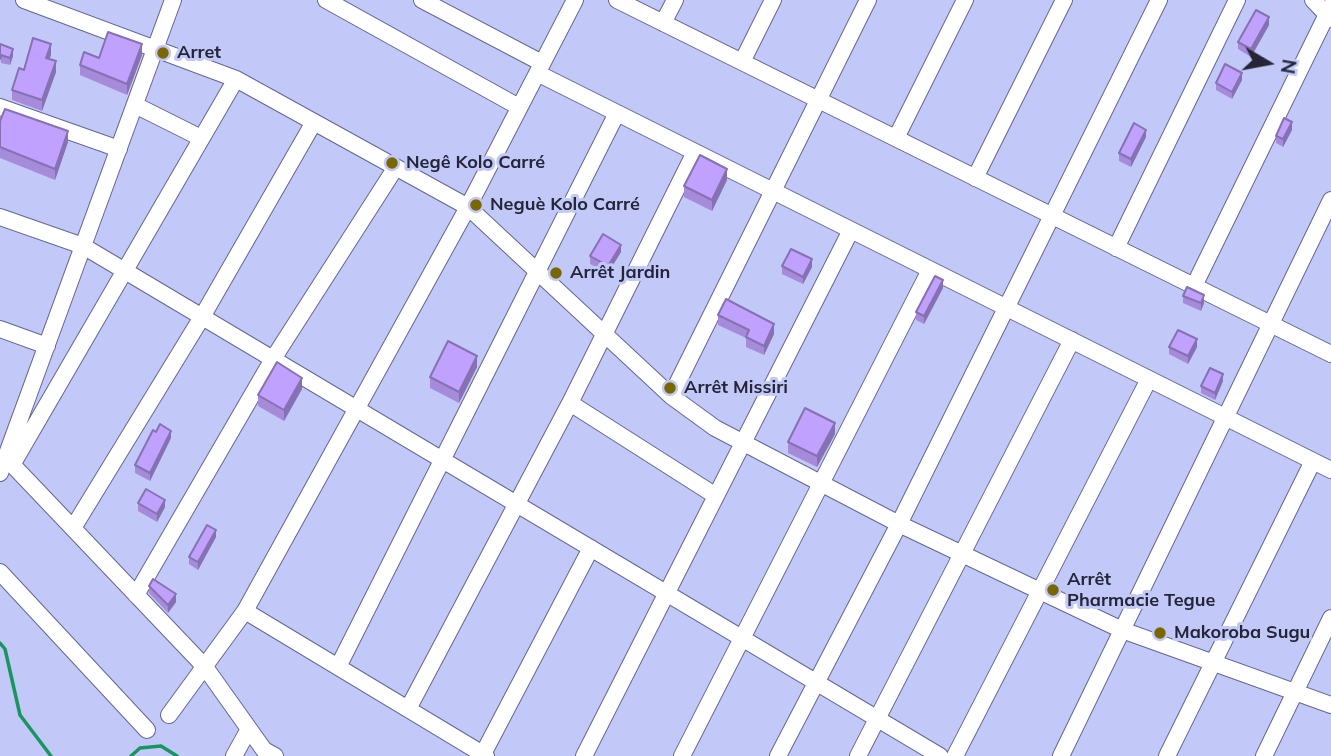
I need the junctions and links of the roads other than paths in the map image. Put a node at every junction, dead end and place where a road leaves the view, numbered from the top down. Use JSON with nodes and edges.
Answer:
{"nodes":[{"id":1,"x":24,"y":0,"type":"edge"},
{"id":2,"x":173,"y":0,"type":"edge"},
{"id":3,"x":326,"y":0,"type":"edge"},
{"id":4,"x":422,"y":0,"type":"edge"},
{"id":5,"x":575,"y":0,"type":"edge"},
{"id":6,"x":617,"y":0,"type":"edge"},
{"id":7,"x":675,"y":0,"type":"edge"},
{"id":8,"x":773,"y":0,"type":"edge"},
{"id":9,"x":868,"y":0,"type":"edge"},
{"id":10,"x":964,"y":0,"type":"edge"},
{"id":11,"x":1064,"y":0,"type":"edge"},
{"id":12,"x":1159,"y":0,"type":"edge"},
{"id":13,"x":1237,"y":0,"type":"edge"},
{"id":14,"x":1313,"y":0,"type":"edge"},
{"id":15,"x":1330,"y":13,"type":"edge"},
{"id":16,"x":663,"y":23,"type":"junction"},
{"id":17,"x":156,"y":48,"type":"junction"},
{"id":18,"x":742,"y":62,"type":"junction"},
{"id":19,"x":539,"y":68,"type":"junction"},
{"id":20,"x":236,"y":79,"type":"junction"},
{"id":21,"x":818,"y":100,"type":"junction"},
{"id":22,"x":135,"y":105,"type":"junction"},
{"id":23,"x":0,"y":107,"type":"edge"},
{"id":24,"x":519,"y":107,"type":"junction"},
{"id":25,"x":617,"y":113,"type":"junction"},
{"id":26,"x":314,"y":122,"type":"junction"},
{"id":27,"x":201,"y":138,"type":"junction"},
{"id":28,"x":895,"y":138,"type":"junction"},
{"id":29,"x":119,"y":149,"type":"junction"},
{"id":30,"x":695,"y":152,"type":"junction"},
{"id":31,"x":396,"y":167,"type":"junction"},
{"id":32,"x":975,"y":178,"type":"junction"},
{"id":33,"x":773,"y":191,"type":"junction"},
{"id":34,"x":1331,"y":200,"type":"edge"},
{"id":35,"x":468,"y":207,"type":"junction"},
{"id":36,"x":1052,"y":216,"type":"junction"},
{"id":37,"x":0,"y":217,"type":"edge"},
{"id":38,"x":851,"y":230,"type":"junction"},
{"id":39,"x":83,"y":246,"type":"junction"},
{"id":40,"x":1116,"y":248,"type":"junction"},
{"id":41,"x":930,"y":270,"type":"junction"},
{"id":42,"x":124,"y":271,"type":"junction"},
{"id":43,"x":538,"y":271,"type":"junction"},
{"id":44,"x":1194,"y":286,"type":"junction"},
{"id":45,"x":1006,"y":308,"type":"junction"},
{"id":46,"x":202,"y":317,"type":"junction"},
{"id":47,"x":1271,"y":324,"type":"junction"},
{"id":48,"x":0,"y":329,"type":"edge"},
{"id":49,"x":604,"y":334,"type":"junction"},
{"id":50,"x":1072,"y":340,"type":"junction"},
{"id":51,"x":47,"y":346,"type":"junction"},
{"id":52,"x":1331,"y":354,"type":"edge"},
{"id":53,"x":273,"y":359,"type":"junction"},
{"id":54,"x":1149,"y":379,"type":"junction"},
{"id":55,"x":671,"y":396,"type":"junction"},
{"id":56,"x":570,"y":403,"type":"junction"},
{"id":57,"x":357,"y":409,"type":"junction"},
{"id":58,"x":1226,"y":417,"type":"junction"},
{"id":59,"x":743,"y":442,"type":"junction"},
{"id":60,"x":6,"y":456,"type":"edge"},
{"id":61,"x":443,"y":460,"type":"junction"},
{"id":62,"x":1312,"y":461,"type":"junction"},
{"id":63,"x":1331,"y":470,"type":"edge"},
{"id":64,"x":822,"y":482,"type":"junction"},
{"id":65,"x":716,"y":496,"type":"junction"},
{"id":66,"x":516,"y":503,"type":"junction"},
{"id":67,"x":899,"y":524,"type":"junction"},
{"id":68,"x":73,"y":528,"type":"junction"},
{"id":69,"x":591,"y":548,"type":"junction"},
{"id":70,"x":962,"y":554,"type":"junction"},
{"id":71,"x":0,"y":572,"type":"edge"},
{"id":72,"x":1040,"y":591,"type":"junction"},
{"id":73,"x":666,"y":593,"type":"junction"},
{"id":74,"x":136,"y":595,"type":"junction"},
{"id":75,"x":245,"y":611,"type":"junction"},
{"id":76,"x":1331,"y":618,"type":"edge"},
{"id":77,"x":1122,"y":631,"type":"junction"},
{"id":78,"x":742,"y":638,"type":"junction"},
{"id":79,"x":1213,"y":663,"type":"junction"},
{"id":80,"x":205,"y":667,"type":"junction"},
{"id":81,"x":338,"y":667,"type":"junction"},
{"id":82,"x":816,"y":682,"type":"junction"},
{"id":83,"x":1295,"y":692,"type":"junction"},
{"id":84,"x":1331,"y":705,"type":"edge"},
{"id":85,"x":408,"y":709,"type":"junction"},
{"id":86,"x":169,"y":715,"type":"dead end"},
{"id":87,"x":877,"y":718,"type":"junction"},
{"id":88,"x":249,"y":729,"type":"junction"},
{"id":89,"x":147,"y":730,"type":"dead end"},
{"id":90,"x":484,"y":755,"type":"edge"},
{"id":91,"x":234,"y":756,"type":"edge"},
{"id":92,"x":275,"y":756,"type":"edge"},
{"id":93,"x":584,"y":756,"type":"edge"},
{"id":94,"x":682,"y":756,"type":"edge"},
{"id":95,"x":778,"y":756,"type":"edge"},
{"id":96,"x":858,"y":756,"type":"edge"},
{"id":97,"x":940,"y":756,"type":"edge"},
{"id":98,"x":955,"y":756,"type":"edge"},
{"id":99,"x":1061,"y":756,"type":"edge"},
{"id":100,"x":1167,"y":756,"type":"edge"},
{"id":101,"x":1264,"y":756,"type":"edge"}],
"edges":[{"from":1,"to":17,"type":"street"},
{"from":2,"to":17,"type":"street"},
{"from":3,"to":24,"type":"street"},
{"from":4,"to":19,"type":"street"},
{"from":5,"to":19,"type":"street"},
{"from":6,"to":16,"type":"street"},
{"from":7,"to":16,"type":"street"},
{"from":8,"to":18,"type":"street"},
{"from":9,"to":21,"type":"street"},
{"from":10,"to":28,"type":"street"},
{"from":11,"to":32,"type":"street"},
{"from":12,"to":36,"type":"street"},
{"from":13,"to":40,"type":"street"},
{"from":14,"to":15,"type":"street"},
{"from":15,"to":44,"type":"street"},
{"from":16,"to":18,"type":"street"},
{"from":17,"to":20,"type":"street"},
{"from":17,"to":22,"type":"street"},
{"from":18,"to":21,"type":"street"},
{"from":19,"to":24,"type":"street"},
{"from":19,"to":25,"type":"street"},
{"from":20,"to":26,"type":"street"},
{"from":20,"to":27,"type":"street"},
{"from":21,"to":28,"type":"street"},
{"from":21,"to":33,"type":"street"},
{"from":22,"to":27,"type":"street"},
{"from":22,"to":29,"type":"street"},
{"from":23,"to":29,"type":"street"},
{"from":24,"to":35,"type":"street"},
{"from":25,"to":30,"type":"street"},
{"from":25,"to":43,"type":"street"},
{"from":26,"to":31,"type":"street"},
{"from":26,"to":46,"type":"street"},
{"from":27,"to":42,"type":"street"},
{"from":28,"to":32,"type":"street"},
{"from":29,"to":39,"type":"street"},
{"from":30,"to":33,"type":"street"},
{"from":30,"to":49,"type":"street"},
{"from":31,"to":35,"type":"street"},
{"from":31,"to":53,"type":"street"},
{"from":32,"to":36,"type":"street"},
{"from":33,"to":38,"type":"street"},
{"from":33,"to":55,"type":"street"},
{"from":34,"to":47,"type":"street"},
{"from":35,"to":43,"type":"street"},
{"from":35,"to":57,"type":"street"},
{"from":36,"to":40,"type":"street"},
{"from":36,"to":45,"type":"street"},
{"from":37,"to":39,"type":"street"},
{"from":38,"to":41,"type":"street"},
{"from":38,"to":59,"type":"street"},
{"from":39,"to":42,"type":"street"},
{"from":39,"to":51,"type":"street"},
{"from":40,"to":44,"type":"street"},
{"from":41,"to":45,"type":"street"},
{"from":41,"to":64,"type":"street"},
{"from":42,"to":46,"type":"street"},
{"from":42,"to":60,"type":"street"},
{"from":43,"to":49,"type":"street"},
{"from":43,"to":61,"type":"street"},
{"from":44,"to":47,"type":"street"},
{"from":45,"to":50,"type":"street"},
{"from":45,"to":67,"type":"street"},
{"from":46,"to":53,"type":"street"},
{"from":46,"to":68,"type":"street"},
{"from":47,"to":52,"type":"street"},
{"from":47,"to":58,"type":"street"},
{"from":48,"to":51,"type":"street"},
{"from":49,"to":55,"type":"street"},
{"from":49,"to":56,"type":"street"},
{"from":50,"to":54,"type":"street"},
{"from":50,"to":70,"type":"street"},
{"from":51,"to":60,"type":"street"},
{"from":53,"to":57,"type":"street"},
{"from":53,"to":74,"type":"street"},
{"from":54,"to":58,"type":"street"},
{"from":54,"to":72,"type":"street"},
{"from":55,"to":59,"type":"street"},
{"from":56,"to":65,"type":"street"},
{"from":56,"to":66,"type":"street"},
{"from":57,"to":61,"type":"street"},
{"from":57,"to":75,"type":"street"},
{"from":58,"to":62,"type":"street"},
{"from":58,"to":77,"type":"street"},
{"from":59,"to":64,"type":"street"},
{"from":59,"to":65,"type":"street"},
{"from":60,"to":68,"type":"street"},
{"from":61,"to":66,"type":"street"},
{"from":61,"to":81,"type":"street"},
{"from":62,"to":63,"type":"street"},
{"from":62,"to":79,"type":"street"},
{"from":64,"to":67,"type":"street"},
{"from":64,"to":78,"type":"street"},
{"from":65,"to":73,"type":"street"},
{"from":66,"to":69,"type":"street"},
{"from":66,"to":85,"type":"street"},
{"from":67,"to":70,"type":"street"},
{"from":67,"to":82,"type":"street"},
{"from":68,"to":74,"type":"street"},
{"from":69,"to":73,"type":"street"},
{"from":69,"to":90,"type":"street"},
{"from":70,"to":72,"type":"street"},
{"from":70,"to":87,"type":"street"},
{"from":71,"to":89,"type":"street"},
{"from":72,"to":77,"type":"street"},
{"from":72,"to":98,"type":"street"},
{"from":73,"to":78,"type":"street"},
{"from":73,"to":93,"type":"street"},
{"from":74,"to":80,"type":"street"},
{"from":75,"to":80,"type":"street"},
{"from":75,"to":81,"type":"street"},
{"from":76,"to":83,"type":"street"},
{"from":77,"to":79,"type":"street"},
{"from":77,"to":99,"type":"street"},
{"from":78,"to":82,"type":"street"},
{"from":78,"to":94,"type":"street"},
{"from":79,"to":83,"type":"street"},
{"from":79,"to":100,"type":"street"},
{"from":80,"to":86,"type":"street"},
{"from":80,"to":88,"type":"street"},
{"from":81,"to":85,"type":"street"},
{"from":82,"to":87,"type":"street"},
{"from":82,"to":95,"type":"street"},
{"from":83,"to":84,"type":"street"},
{"from":83,"to":101,"type":"street"},
{"from":85,"to":90,"type":"street"},
{"from":87,"to":96,"type":"street"},
{"from":87,"to":97,"type":"street"},
{"from":88,"to":91,"type":"street"},
{"from":88,"to":92,"type":"street"}]}
